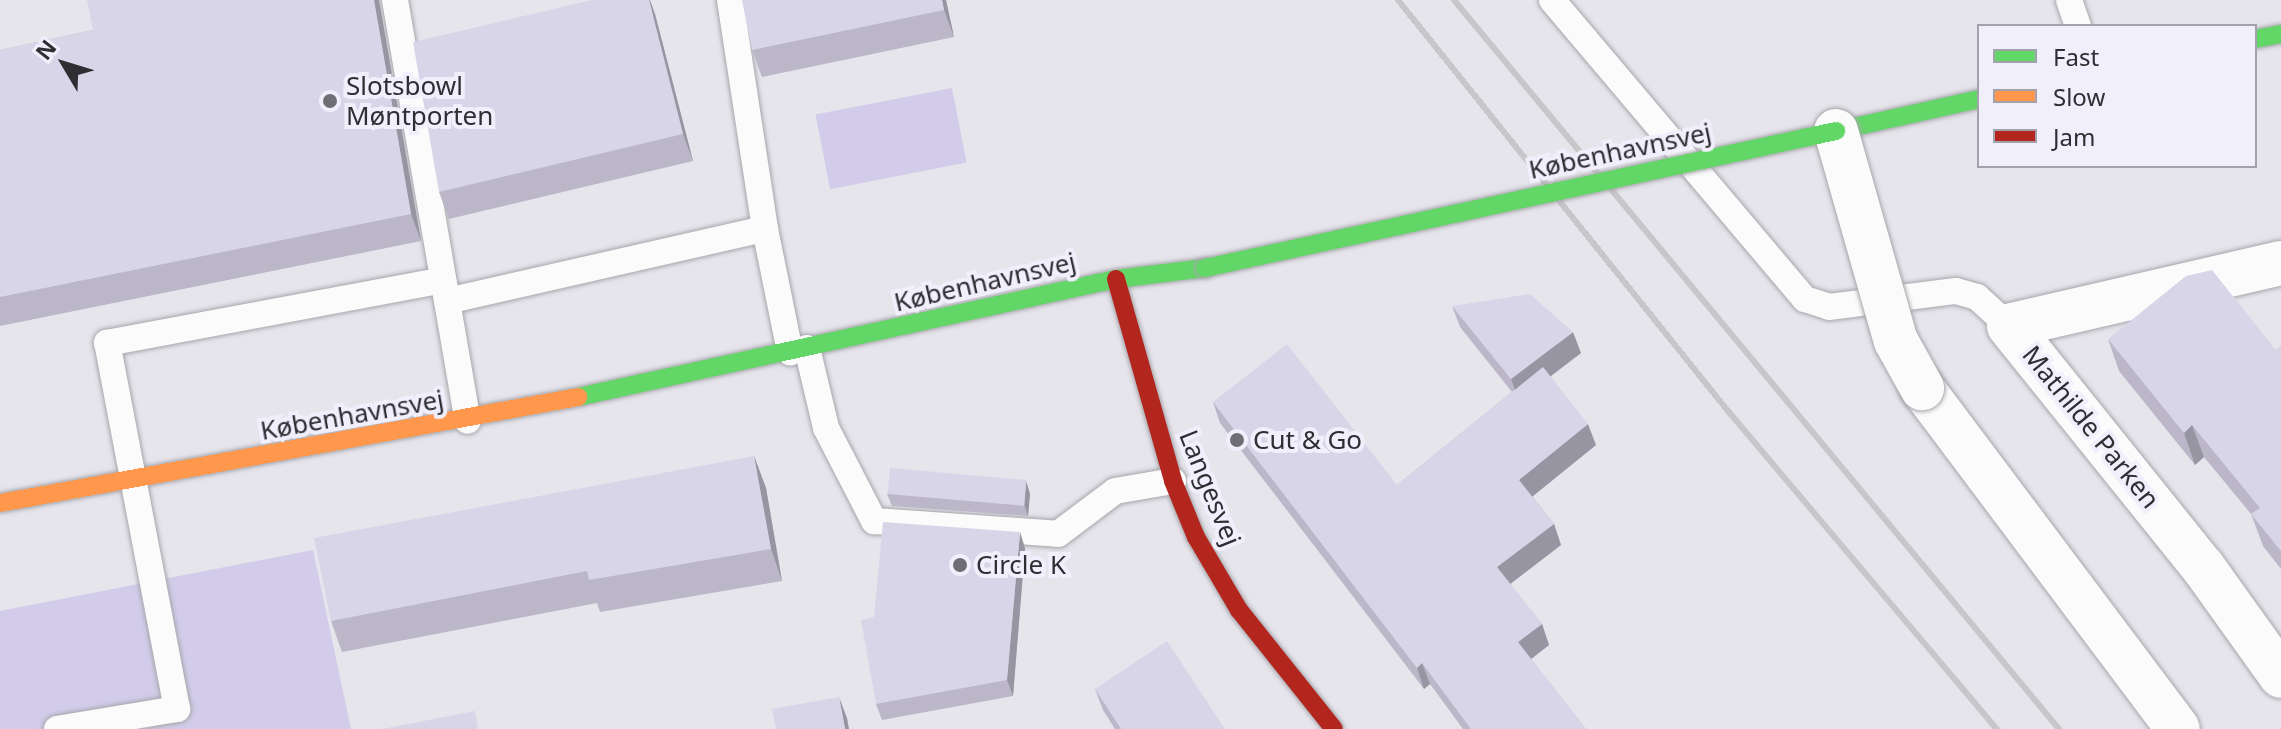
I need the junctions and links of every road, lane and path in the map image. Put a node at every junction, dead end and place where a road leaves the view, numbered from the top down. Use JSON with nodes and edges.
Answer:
{"nodes":[{"id":1,"x":395,"y":0,"type":"edge"},
{"id":2,"x":730,"y":0,"type":"edge"},
{"id":3,"x":1552,"y":0,"type":"edge"},
{"id":4,"x":2069,"y":0,"type":"edge"},
{"id":5,"x":2077,"y":24,"type":"edge"},
{"id":6,"x":2281,"y":34,"type":"edge"},
{"id":7,"x":2257,"y":39,"type":"edge"},
{"id":8,"x":1977,"y":99,"type":"edge"},
{"id":9,"x":1836,"y":131,"type":"junction"},
{"id":10,"x":765,"y":229,"type":"junction"},
{"id":11,"x":2281,"y":263,"type":"edge"},
{"id":12,"x":1116,"y":279,"type":"junction"},
{"id":13,"x":445,"y":290,"type":"junction"},
{"id":14,"x":2009,"y":326,"type":"junction"},
{"id":15,"x":798,"y":350,"type":"junction"},
{"id":16,"x":468,"y":421,"type":"junction"},
{"id":17,"x":134,"y":480,"type":"junction"},
{"id":18,"x":1173,"y":481,"type":"junction"},
{"id":19,"x":0,"y":503,"type":"edge"},
{"id":20,"x":2281,"y":676,"type":"edge"},
{"id":21,"x":57,"y":729,"type":"edge"},
{"id":22,"x":1334,"y":729,"type":"edge"},
{"id":23,"x":2178,"y":729,"type":"edge"}],
"edges":[{"from":1,"to":13,"type":"lane"},
{"from":2,"to":10,"type":"lane"},
{"from":3,"to":14,"type":"lane"},
{"from":4,"to":5,"type":"lane"},
{"from":6,"to":7,"type":"street"},
{"from":8,"to":9,"type":"street","name":"Københavnsvej"},
{"from":9,"to":12,"type":"street","name":"Københavnsvej","bridge":true},
{"from":9,"to":23,"type":"street","bridge":true},
{"from":10,"to":13,"type":"lane"},
{"from":10,"to":15,"type":"lane"},
{"from":11,"to":14,"type":"street","name":"Mathilde Parken"},
{"from":12,"to":15,"type":"street","name":"Københavnsvej"},
{"from":12,"to":18,"type":"street","name":"Langesvej"},
{"from":13,"to":16,"type":"lane"},
{"from":13,"to":17,"type":"lane"},
{"from":14,"to":20,"type":"street","name":"Mathilde Parken"},
{"from":15,"to":16,"type":"street","name":"Københavnsvej"},
{"from":15,"to":18,"type":"lane"},
{"from":16,"to":17,"type":"street","name":"Københavnsvej"},
{"from":17,"to":19,"type":"street","name":"Københavnsvej"},
{"from":17,"to":21,"type":"lane"},
{"from":18,"to":22,"type":"street","name":"Langesvej"}]}
